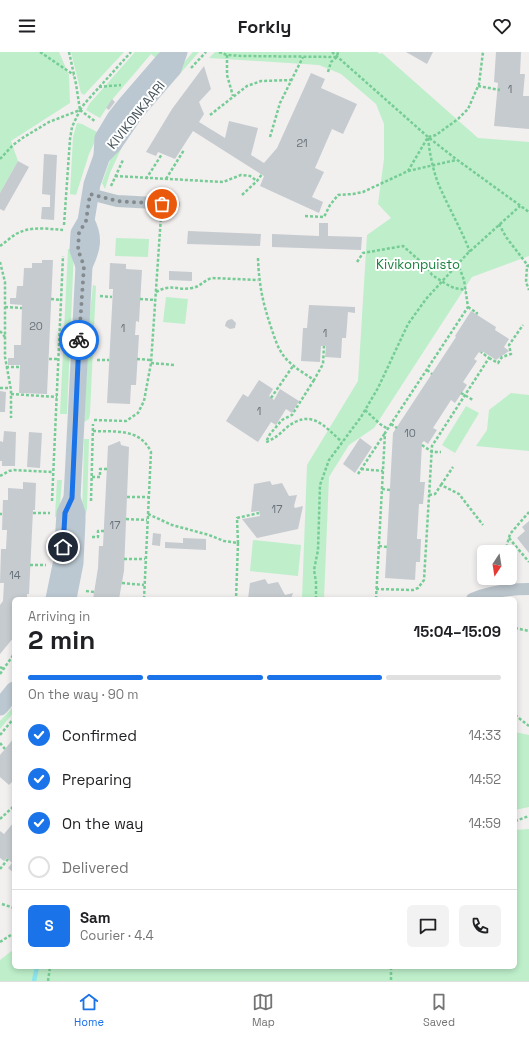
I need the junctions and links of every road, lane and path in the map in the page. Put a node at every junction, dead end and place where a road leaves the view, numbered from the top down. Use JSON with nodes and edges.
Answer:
{"nodes":[{"id":1,"x":40,"y":52,"type":"edge"},
{"id":2,"x":69,"y":52,"type":"edge"},
{"id":3,"x":131,"y":52,"type":"edge"},
{"id":4,"x":179,"y":52,"type":"edge"},
{"id":5,"x":219,"y":52,"type":"edge"},
{"id":6,"x":332,"y":52,"type":"edge"},
{"id":7,"x":337,"y":52,"type":"edge"},
{"id":8,"x":483,"y":52,"type":"edge"},
{"id":9,"x":227,"y":55,"type":"junction"},
{"id":10,"x":303,"y":56,"type":"junction"},
{"id":11,"x":338,"y":56,"type":"junction"},
{"id":12,"x":328,"y":72,"type":"dead end"},
{"id":13,"x":74,"y":76,"type":"junction"},
{"id":14,"x":292,"y":80,"type":"junction"},
{"id":15,"x":126,"y":84,"type":"dead end"},
{"id":16,"x":478,"y":86,"type":"junction"},
{"id":17,"x":99,"y":87,"type":"junction"},
{"id":18,"x":500,"y":90,"type":"dead end"},
{"id":19,"x":232,"y":96,"type":"junction"},
{"id":20,"x":80,"y":110,"type":"junction"},
{"id":21,"x":210,"y":115,"type":"dead end"},
{"id":22,"x":99,"y":124,"type":"dead end"},
{"id":23,"x":270,"y":137,"type":"dead end"},
{"id":24,"x":428,"y":137,"type":"junction"},
{"id":25,"x":184,"y":150,"type":"dead end"},
{"id":26,"x":162,"y":154,"type":"dead end"},
{"id":27,"x":0,"y":159,"type":"edge"},
{"id":28,"x":456,"y":159,"type":"junction"},
{"id":29,"x":433,"y":165,"type":"junction"},
{"id":30,"x":408,"y":171,"type":"junction"},
{"id":31,"x":262,"y":174,"type":"dead end"},
{"id":32,"x":115,"y":176,"type":"dead end"},
{"id":33,"x":146,"y":179,"type":"junction"},
{"id":34,"x":166,"y":179,"type":"junction"},
{"id":35,"x":257,"y":181,"type":"junction"},
{"id":36,"x":90,"y":194,"type":"junction"},
{"id":37,"x":242,"y":195,"type":"dead end"},
{"id":38,"x":162,"y":204,"type":"junction"},
{"id":39,"x":174,"y":204,"type":"dead end"},
{"id":40,"x":520,"y":206,"type":"junction"},
{"id":41,"x":529,"y":212,"type":"edge"},
{"id":42,"x":305,"y":216,"type":"dead end"},
{"id":43,"x":499,"y":224,"type":"junction"},
{"id":44,"x":64,"y":230,"type":"junction"},
{"id":45,"x":64,"y":235,"type":"dead end"},
{"id":46,"x":0,"y":239,"type":"edge"},
{"id":47,"x":4,"y":244,"type":"junction"},
{"id":48,"x":0,"y":246,"type":"edge"},
{"id":49,"x":470,"y":252,"type":"junction"},
{"id":50,"x":63,"y":255,"type":"dead end"},
{"id":51,"x":258,"y":258,"type":"dead end"},
{"id":52,"x":0,"y":262,"type":"edge"},
{"id":53,"x":357,"y":262,"type":"dead end"},
{"id":54,"x":421,"y":262,"type":"junction"},
{"id":55,"x":458,"y":264,"type":"junction"},
{"id":56,"x":528,"y":266,"type":"edge"},
{"id":57,"x":454,"y":268,"type":"junction"},
{"id":58,"x":258,"y":280,"type":"junction"},
{"id":59,"x":442,"y":281,"type":"junction"},
{"id":60,"x":529,"y":288,"type":"edge"},
{"id":61,"x":100,"y":289,"type":"dead end"},
{"id":62,"x":466,"y":290,"type":"junction"},
{"id":63,"x":156,"y":292,"type":"junction"},
{"id":64,"x":112,"y":297,"type":"dead end"},
{"id":65,"x":51,"y":299,"type":"dead end"},
{"id":66,"x":140,"y":299,"type":"dead end"},
{"id":67,"x":61,"y":300,"type":"junction"},
{"id":68,"x":155,"y":300,"type":"junction"},
{"id":69,"x":5,"y":307,"type":"junction"},
{"id":70,"x":468,"y":307,"type":"junction"},
{"id":71,"x":22,"y":308,"type":"dead end"},
{"id":72,"x":463,"y":314,"type":"junction"},
{"id":73,"x":476,"y":314,"type":"dead end"},
{"id":74,"x":467,"y":317,"type":"dead end"},
{"id":75,"x":523,"y":325,"type":"dead end"},
{"id":76,"x":0,"y":331,"type":"edge"},
{"id":77,"x":0,"y":337,"type":"edge"},
{"id":78,"x":5,"y":337,"type":"junction"},
{"id":79,"x":324,"y":346,"type":"dead end"},
{"id":80,"x":481,"y":352,"type":"dead end"},
{"id":81,"x":489,"y":358,"type":"junction"},
{"id":82,"x":49,"y":359,"type":"dead end"},
{"id":83,"x":58,"y":359,"type":"junction"},
{"id":84,"x":137,"y":359,"type":"dead end"},
{"id":85,"x":109,"y":360,"type":"dead end"},
{"id":86,"x":151,"y":362,"type":"junction"},
{"id":87,"x":175,"y":365,"type":"dead end"},
{"id":88,"x":293,"y":366,"type":"junction"},
{"id":89,"x":6,"y":367,"type":"junction"},
{"id":90,"x":96,"y":367,"type":"dead end"},
{"id":91,"x":20,"y":368,"type":"dead end"},
{"id":92,"x":427,"y":370,"type":"junction"},
{"id":93,"x":432,"y":374,"type":"dead end"},
{"id":94,"x":314,"y":380,"type":"junction"},
{"id":95,"x":0,"y":388,"type":"edge"},
{"id":96,"x":10,"y":388,"type":"junction"},
{"id":97,"x":461,"y":393,"type":"dead end"},
{"id":98,"x":11,"y":394,"type":"junction"},
{"id":99,"x":465,"y":395,"type":"junction"},
{"id":100,"x":57,"y":397,"type":"junction"},
{"id":101,"x":271,"y":398,"type":"dead end"},
{"id":102,"x":473,"y":400,"type":"dead end"},
{"id":103,"x":365,"y":410,"type":"junction"},
{"id":104,"x":94,"y":413,"type":"dead end"},
{"id":105,"x":11,"y":418,"type":"dead end"},
{"id":106,"x":94,"y":420,"type":"junction"},
{"id":107,"x":391,"y":424,"type":"junction"},
{"id":108,"x":397,"y":428,"type":"dead end"},
{"id":109,"x":388,"y":429,"type":"junction"},
{"id":110,"x":93,"y":431,"type":"junction"},
{"id":111,"x":385,"y":433,"type":"junction"},
{"id":112,"x":342,"y":442,"type":"junction"},
{"id":113,"x":422,"y":445,"type":"dead end"},
{"id":114,"x":432,"y":452,"type":"junction"},
{"id":115,"x":441,"y":452,"type":"dead end"},
{"id":116,"x":453,"y":467,"type":"dead end"},
{"id":117,"x":107,"y":469,"type":"dead end"},
{"id":118,"x":361,"y":469,"type":"junction"},
{"id":119,"x":383,"y":471,"type":"junction"},
{"id":120,"x":53,"y":472,"type":"junction"},
{"id":121,"x":358,"y":474,"type":"dead end"},
{"id":122,"x":0,"y":476,"type":"edge"},
{"id":123,"x":92,"y":477,"type":"junction"},
{"id":124,"x":441,"y":485,"type":"junction"},
{"id":125,"x":382,"y":489,"type":"junction"},
{"id":126,"x":390,"y":490,"type":"dead end"},
{"id":127,"x":424,"y":492,"type":"dead end"},
{"id":128,"x":429,"y":494,"type":"junction"},
{"id":129,"x":127,"y":497,"type":"dead end"},
{"id":130,"x":148,"y":497,"type":"junction"},
{"id":131,"x":72,"y":498,"type":"junction"},
{"id":132,"x":91,"y":507,"type":"dead end"},
{"id":133,"x":529,"y":512,"type":"edge"},
{"id":134,"x":33,"y":513,"type":"dead end"},
{"id":135,"x":259,"y":513,"type":"dead end"},
{"id":136,"x":148,"y":514,"type":"junction"},
{"id":137,"x":126,"y":520,"type":"dead end"},
{"id":138,"x":147,"y":520,"type":"junction"},
{"id":139,"x":483,"y":525,"type":"dead end"},
{"id":140,"x":104,"y":531,"type":"dead end"},
{"id":141,"x":509,"y":538,"type":"junction"},
{"id":142,"x":238,"y":543,"type":"junction"},
{"id":143,"x":90,"y":544,"type":"dead end"},
{"id":144,"x":507,"y":545,"type":"edge"},
{"id":145,"x":379,"y":546,"type":"junction"},
{"id":146,"x":387,"y":547,"type":"dead end"},
{"id":147,"x":421,"y":549,"type":"dead end"},
{"id":148,"x":426,"y":550,"type":"junction"},
{"id":149,"x":124,"y":559,"type":"dead end"},
{"id":150,"x":145,"y":559,"type":"junction"},
{"id":151,"x":529,"y":562,"type":"edge"},
{"id":152,"x":30,"y":564,"type":"dead end"},
{"id":153,"x":47,"y":571,"type":"dead end"},
{"id":154,"x":122,"y":583,"type":"dead end"},
{"id":155,"x":85,"y":585,"type":"dead end"},
{"id":156,"x":144,"y":585,"type":"junction"},
{"id":157,"x":376,"y":589,"type":"junction"},
{"id":158,"x":529,"y":589,"type":"edge"},
{"id":159,"x":84,"y":591,"type":"junction"},
{"id":160,"x":94,"y":592,"type":"dead end"},
{"id":161,"x":54,"y":597,"type":"edge"},
{"id":162,"x":75,"y":597,"type":"edge"},
{"id":163,"x":144,"y":597,"type":"edge"},
{"id":164,"x":236,"y":597,"type":"edge"},
{"id":165,"x":316,"y":597,"type":"edge"},
{"id":166,"x":376,"y":597,"type":"edge"},
{"id":167,"x":478,"y":597,"type":"edge"},
{"id":168,"x":517,"y":628,"type":"edge"},
{"id":169,"x":529,"y":631,"type":"edge"},
{"id":170,"x":12,"y":657,"type":"edge"},
{"id":171,"x":0,"y":667,"type":"edge"},
{"id":172,"x":4,"y":669,"type":"junction"},
{"id":173,"x":0,"y":674,"type":"edge"},
{"id":174,"x":12,"y":692,"type":"edge"},
{"id":175,"x":0,"y":707,"type":"edge"},
{"id":176,"x":517,"y":717,"type":"edge"},
{"id":177,"x":12,"y":720,"type":"edge"},
{"id":178,"x":529,"y":726,"type":"edge"},
{"id":179,"x":0,"y":735,"type":"edge"},
{"id":180,"x":0,"y":744,"type":"edge"},
{"id":181,"x":5,"y":749,"type":"dead end"},
{"id":182,"x":12,"y":808,"type":"edge"},
{"id":183,"x":529,"y":816,"type":"edge"},
{"id":184,"x":0,"y":819,"type":"edge"},
{"id":185,"x":517,"y":820,"type":"edge"},
{"id":186,"x":8,"y":859,"type":"dead end"},
{"id":187,"x":0,"y":869,"type":"edge"},
{"id":188,"x":2,"y":904,"type":"dead end"},
{"id":189,"x":12,"y":907,"type":"edge"},
{"id":190,"x":12,"y":934,"type":"edge"},
{"id":191,"x":0,"y":942,"type":"edge"},
{"id":192,"x":50,"y":969,"type":"edge"},
{"id":193,"x":391,"y":969,"type":"edge"},
{"id":194,"x":48,"y":981,"type":"edge"},
{"id":195,"x":391,"y":981,"type":"edge"}],
"edges":[{"from":1,"to":13,"type":"path"},
{"from":2,"to":13,"type":"path"},
{"from":3,"to":17,"type":"path"},
{"from":4,"to":36,"type":"street","name":"KIVIKONKAARI"},
{"from":5,"to":9,"type":"path"},
{"from":6,"to":11,"type":"path"},
{"from":7,"to":11,"type":"path"},
{"from":8,"to":16,"type":"path"},
{"from":9,"to":10,"type":"path"},
{"from":9,"to":19,"type":"path"},
{"from":10,"to":11,"type":"path"},
{"from":10,"to":14,"type":"path"},
{"from":11,"to":12,"type":"path"},
{"from":11,"to":24,"type":"path"},
{"from":13,"to":20,"type":"path"},
{"from":14,"to":19,"type":"path"},
{"from":14,"to":23,"type":"path"},
{"from":15,"to":17,"type":"path"},
{"from":16,"to":18,"type":"path"},
{"from":16,"to":24,"type":"path"},
{"from":17,"to":20,"type":"path"},
{"from":19,"to":21,"type":"path"},
{"from":20,"to":22,"type":"path"},
{"from":20,"to":27,"type":"path"},
{"from":20,"to":44,"type":"path"},
{"from":24,"to":28,"type":"path"},
{"from":24,"to":29,"type":"path"},
{"from":24,"to":30,"type":"path"},
{"from":25,"to":34,"type":"path"},
{"from":26,"to":33,"type":"path"},
{"from":28,"to":29,"type":"path"},
{"from":28,"to":40,"type":"path"},
{"from":29,"to":30,"type":"path"},
{"from":29,"to":49,"type":"path"},
{"from":30,"to":42,"type":"path"},
{"from":31,"to":35,"type":"path"},
{"from":32,"to":33,"type":"path"},
{"from":33,"to":34,"type":"path"},
{"from":34,"to":35,"type":"path"},
{"from":35,"to":37,"type":"path"},
{"from":36,"to":38,"type":"street"},
{"from":36,"to":131,"type":"street","name":"KIVIKONKAARI"},
{"from":38,"to":39,"type":"street"},
{"from":38,"to":63,"type":"path"},
{"from":40,"to":41,"type":"path"},
{"from":40,"to":43,"type":"path"},
{"from":43,"to":49,"type":"path"},
{"from":43,"to":56,"type":"path"},
{"from":44,"to":45,"type":"path"},
{"from":44,"to":47,"type":"path"},
{"from":46,"to":47,"type":"path"},
{"from":47,"to":48,"type":"path"},
{"from":49,"to":55,"type":"path"},
{"from":50,"to":67,"type":"path"},
{"from":51,"to":58,"type":"path"},
{"from":52,"to":69,"type":"path"},
{"from":53,"to":54,"type":"path"},
{"from":54,"to":57,"type":"path"},
{"from":54,"to":59,"type":"path"},
{"from":55,"to":57,"type":"path"},
{"from":55,"to":62,"type":"path"},
{"from":56,"to":60,"type":"path"},
{"from":57,"to":59,"type":"path"},
{"from":58,"to":63,"type":"path"},
{"from":58,"to":88,"type":"path"},
{"from":59,"to":62,"type":"path"},
{"from":59,"to":103,"type":"path"},
{"from":61,"to":64,"type":"path"},
{"from":62,"to":70,"type":"path"},
{"from":63,"to":68,"type":"path"},
{"from":65,"to":67,"type":"path"},
{"from":66,"to":68,"type":"path"},
{"from":67,"to":83,"type":"path"},
{"from":68,"to":86,"type":"path"},
{"from":69,"to":71,"type":"path"},
{"from":69,"to":78,"type":"path"},
{"from":70,"to":72,"type":"path"},
{"from":70,"to":73,"type":"path"},
{"from":72,"to":74,"type":"path"},
{"from":72,"to":92,"type":"path"},
{"from":75,"to":81,"type":"path"},
{"from":76,"to":78,"type":"path"},
{"from":77,"to":78,"type":"path"},
{"from":78,"to":89,"type":"path"},
{"from":79,"to":94,"type":"path"},
{"from":80,"to":81,"type":"path"},
{"from":81,"to":99,"type":"path"},
{"from":82,"to":83,"type":"path"},
{"from":83,"to":100,"type":"path"},
{"from":84,"to":86,"type":"path"},
{"from":85,"to":90,"type":"path"},
{"from":86,"to":87,"type":"path"},
{"from":86,"to":106,"type":"path"},
{"from":88,"to":94,"type":"path"},
{"from":88,"to":101,"type":"path"},
{"from":89,"to":91,"type":"path"},
{"from":89,"to":96,"type":"path"},
{"from":92,"to":93,"type":"path"},
{"from":92,"to":107,"type":"path"},
{"from":94,"to":112,"type":"path"},
{"from":95,"to":96,"type":"path"},
{"from":96,"to":98,"type":"path"},
{"from":97,"to":99,"type":"path"},
{"from":98,"to":100,"type":"path"},
{"from":98,"to":105,"type":"path"},
{"from":99,"to":102,"type":"path"},
{"from":99,"to":114,"type":"path"},
{"from":100,"to":120,"type":"path"},
{"from":103,"to":109,"type":"path"},
{"from":103,"to":112,"type":"path"},
{"from":104,"to":106,"type":"path"},
{"from":106,"to":110,"type":"path"},
{"from":107,"to":108,"type":"path"},
{"from":107,"to":109,"type":"path"},
{"from":109,"to":111,"type":"path"},
{"from":110,"to":123,"type":"path"},
{"from":110,"to":130,"type":"path"},
{"from":111,"to":118,"type":"path"},
{"from":111,"to":119,"type":"path"},
{"from":112,"to":165,"type":"path"},
{"from":113,"to":114,"type":"path"},
{"from":114,"to":115,"type":"path"},
{"from":114,"to":128,"type":"path"},
{"from":116,"to":124,"type":"path"},
{"from":117,"to":123,"type":"path"},
{"from":118,"to":119,"type":"path"},
{"from":118,"to":121,"type":"path"},
{"from":119,"to":125,"type":"path"},
{"from":120,"to":122,"type":"path"},
{"from":120,"to":134,"type":"path"},
{"from":123,"to":132,"type":"path"},
{"from":124,"to":128,"type":"path"},
{"from":124,"to":139,"type":"path"},
{"from":125,"to":126,"type":"path"},
{"from":125,"to":145,"type":"path"},
{"from":127,"to":128,"type":"path"},
{"from":128,"to":148,"type":"path"},
{"from":129,"to":130,"type":"path"},
{"from":130,"to":136,"type":"path"},
{"from":131,"to":161,"type":"street","name":"KIVIKONKAARI"},
{"from":131,"to":162,"type":"street","name":"KIVIKONKAARI"},
{"from":133,"to":141,"type":"path"},
{"from":135,"to":142,"type":"path"},
{"from":136,"to":138,"type":"path"},
{"from":136,"to":142,"type":"path"},
{"from":137,"to":138,"type":"path"},
{"from":138,"to":150,"type":"path"},
{"from":140,"to":143,"type":"path"},
{"from":141,"to":144,"type":"path"},
{"from":141,"to":151,"type":"path"},
{"from":142,"to":164,"type":"path"},
{"from":145,"to":146,"type":"path"},
{"from":145,"to":157,"type":"path"},
{"from":147,"to":148,"type":"path"},
{"from":148,"to":157,"type":"path"},
{"from":149,"to":150,"type":"path"},
{"from":150,"to":156,"type":"path"},
{"from":152,"to":153,"type":"path"},
{"from":154,"to":156,"type":"path"},
{"from":155,"to":159,"type":"path"},
{"from":156,"to":163,"type":"path"},
{"from":157,"to":166,"type":"path"},
{"from":158,"to":167,"type":"street"},
{"from":159,"to":160,"type":"path"},
{"from":159,"to":162,"type":"path"},
{"from":168,"to":169,"type":"path"},
{"from":170,"to":172,"type":"path"},
{"from":171,"to":172,"type":"path"},
{"from":172,"to":173,"type":"path"},
{"from":174,"to":175,"type":"street"},
{"from":176,"to":178,"type":"path"},
{"from":177,"to":179,"type":"path"},
{"from":180,"to":181,"type":"path"},
{"from":182,"to":184,"type":"path"},
{"from":183,"to":185,"type":"path"},
{"from":186,"to":187,"type":"path"},
{"from":188,"to":189,"type":"path"},
{"from":190,"to":191,"type":"path"},
{"from":192,"to":194,"type":"path"},
{"from":193,"to":195,"type":"path"}]}
